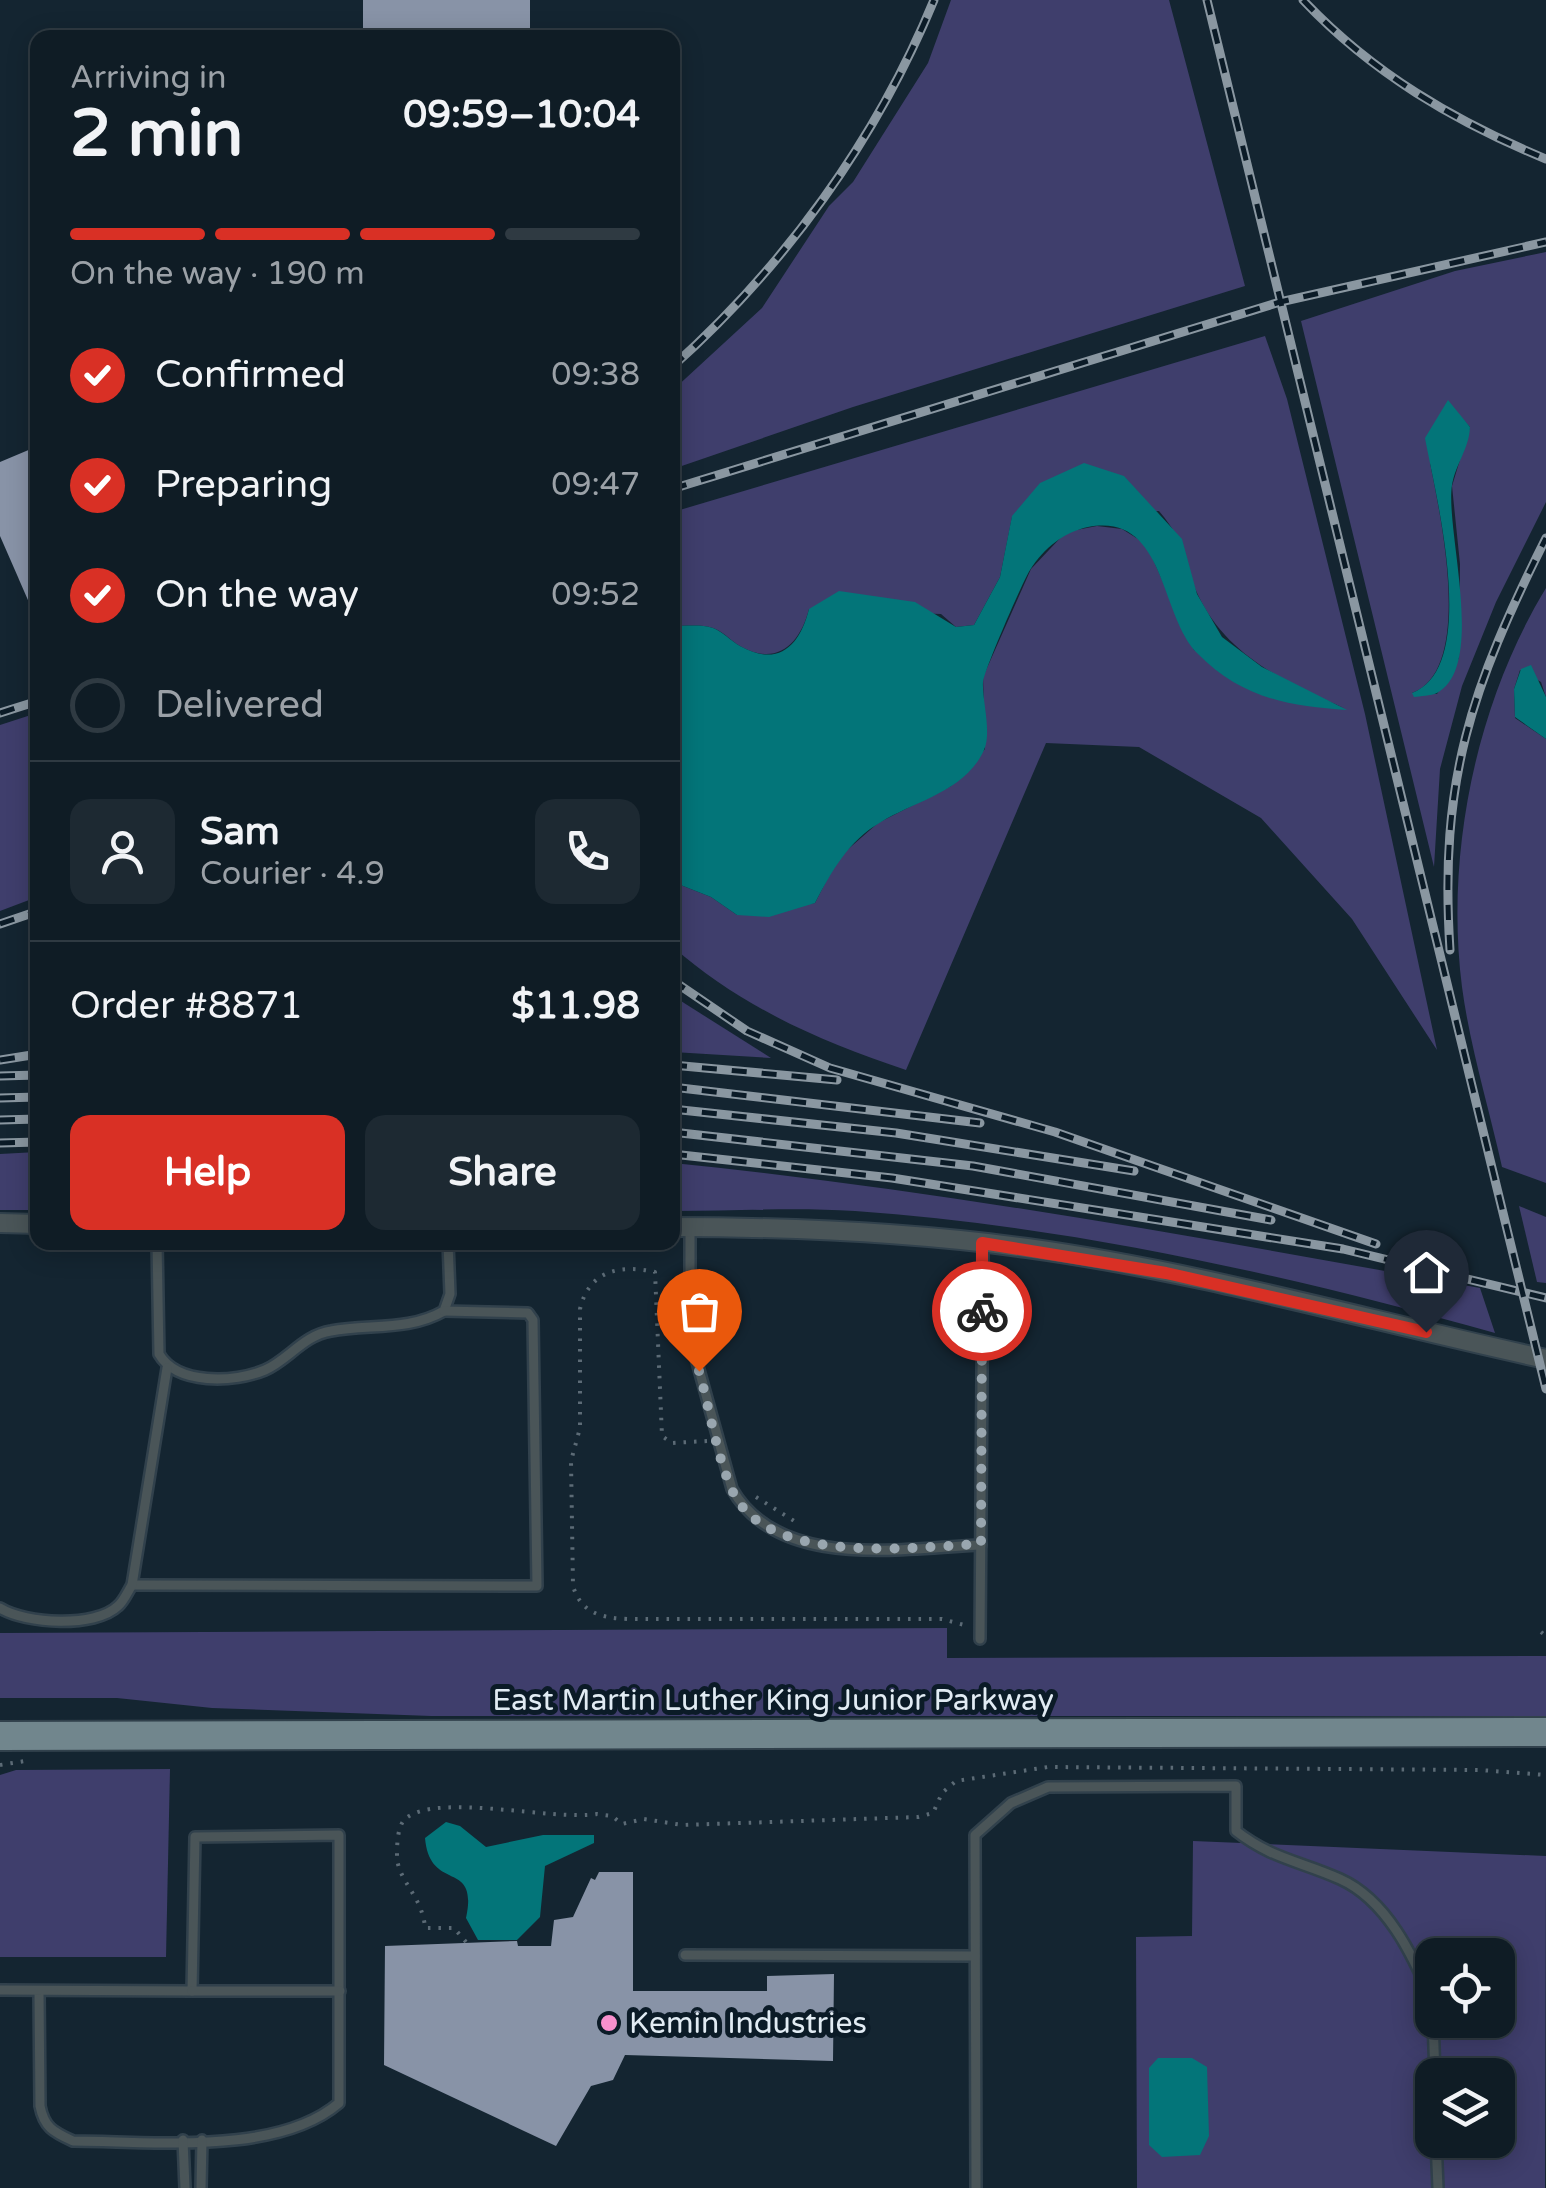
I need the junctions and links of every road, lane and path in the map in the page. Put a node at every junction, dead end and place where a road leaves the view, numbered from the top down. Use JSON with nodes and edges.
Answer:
{"nodes":[{"id":1,"x":0,"y":1224,"type":"edge"},
{"id":2,"x":30,"y":1224,"type":"edge"},
{"id":3,"x":681,"y":1227,"type":"edge"},
{"id":4,"x":982,"y":1243,"type":"junction"},
{"id":5,"x":157,"y":1250,"type":"edge"},
{"id":6,"x":448,"y":1250,"type":"edge"},
{"id":7,"x":444,"y":1311,"type":"junction"},
{"id":8,"x":1546,"y":1358,"type":"edge"},
{"id":9,"x":167,"y":1368,"type":"junction"},
{"id":10,"x":718,"y":1440,"type":"junction"},
{"id":11,"x":747,"y":1492,"type":"dead end"},
{"id":12,"x":802,"y":1526,"type":"dead end"},
{"id":13,"x":981,"y":1544,"type":"junction"},
{"id":14,"x":132,"y":1585,"type":"junction"},
{"id":15,"x":0,"y":1608,"type":"edge"},
{"id":16,"x":980,"y":1634,"type":"joint"},
{"id":17,"x":1546,"y":1732,"type":"edge"},
{"id":18,"x":0,"y":1736,"type":"edge"},
{"id":19,"x":1546,"y":1775,"type":"edge"},
{"id":20,"x":466,"y":1942,"type":"dead end"},
{"id":21,"x":685,"y":1955,"type":"dead end"},
{"id":22,"x":975,"y":1956,"type":"junction"},
{"id":23,"x":1415,"y":1959,"type":"edge"},
{"id":24,"x":0,"y":1990,"type":"edge"},
{"id":25,"x":39,"y":1991,"type":"junction"},
{"id":26,"x":340,"y":1991,"type":"junction"},
{"id":27,"x":192,"y":1992,"type":"junction"},
{"id":28,"x":183,"y":2140,"type":"junction"},
{"id":29,"x":202,"y":2140,"type":"junction"},
{"id":30,"x":1437,"y":2158,"type":"edge"},
{"id":31,"x":185,"y":2188,"type":"edge"},
{"id":32,"x":201,"y":2188,"type":"edge"},
{"id":33,"x":976,"y":2188,"type":"edge"},
{"id":34,"x":1438,"y":2188,"type":"edge"}],
"edges":[{"from":1,"to":2,"type":"street"},
{"from":3,"to":4,"type":"street"},
{"from":3,"to":10,"type":"lane"},
{"from":4,"to":8,"type":"street"},
{"from":4,"to":13,"type":"lane"},
{"from":5,"to":9,"type":"lane"},
{"from":6,"to":7,"type":"lane"},
{"from":7,"to":9,"type":"lane"},
{"from":7,"to":14,"type":"lane"},
{"from":9,"to":14,"type":"lane"},
{"from":10,"to":13,"type":"lane"},
{"from":10,"to":16,"type":"path"},
{"from":11,"to":12,"type":"path"},
{"from":13,"to":16,"type":"lane"},
{"from":14,"to":15,"type":"lane"},
{"from":17,"to":18,"type":"main road","name":"East Martin Luther King Junior Parkway"},
{"from":19,"to":20,"type":"path"},
{"from":21,"to":22,"type":"lane"},
{"from":22,"to":23,"type":"lane"},
{"from":22,"to":33,"type":"lane"},
{"from":24,"to":25,"type":"lane"},
{"from":25,"to":27,"type":"lane"},
{"from":25,"to":28,"type":"lane"},
{"from":26,"to":27,"type":"lane"},
{"from":26,"to":27,"type":"lane"},
{"from":26,"to":29,"type":"lane"},
{"from":28,"to":29,"type":"lane"},
{"from":28,"to":31,"type":"lane"},
{"from":29,"to":32,"type":"lane"},
{"from":30,"to":34,"type":"lane"}]}
